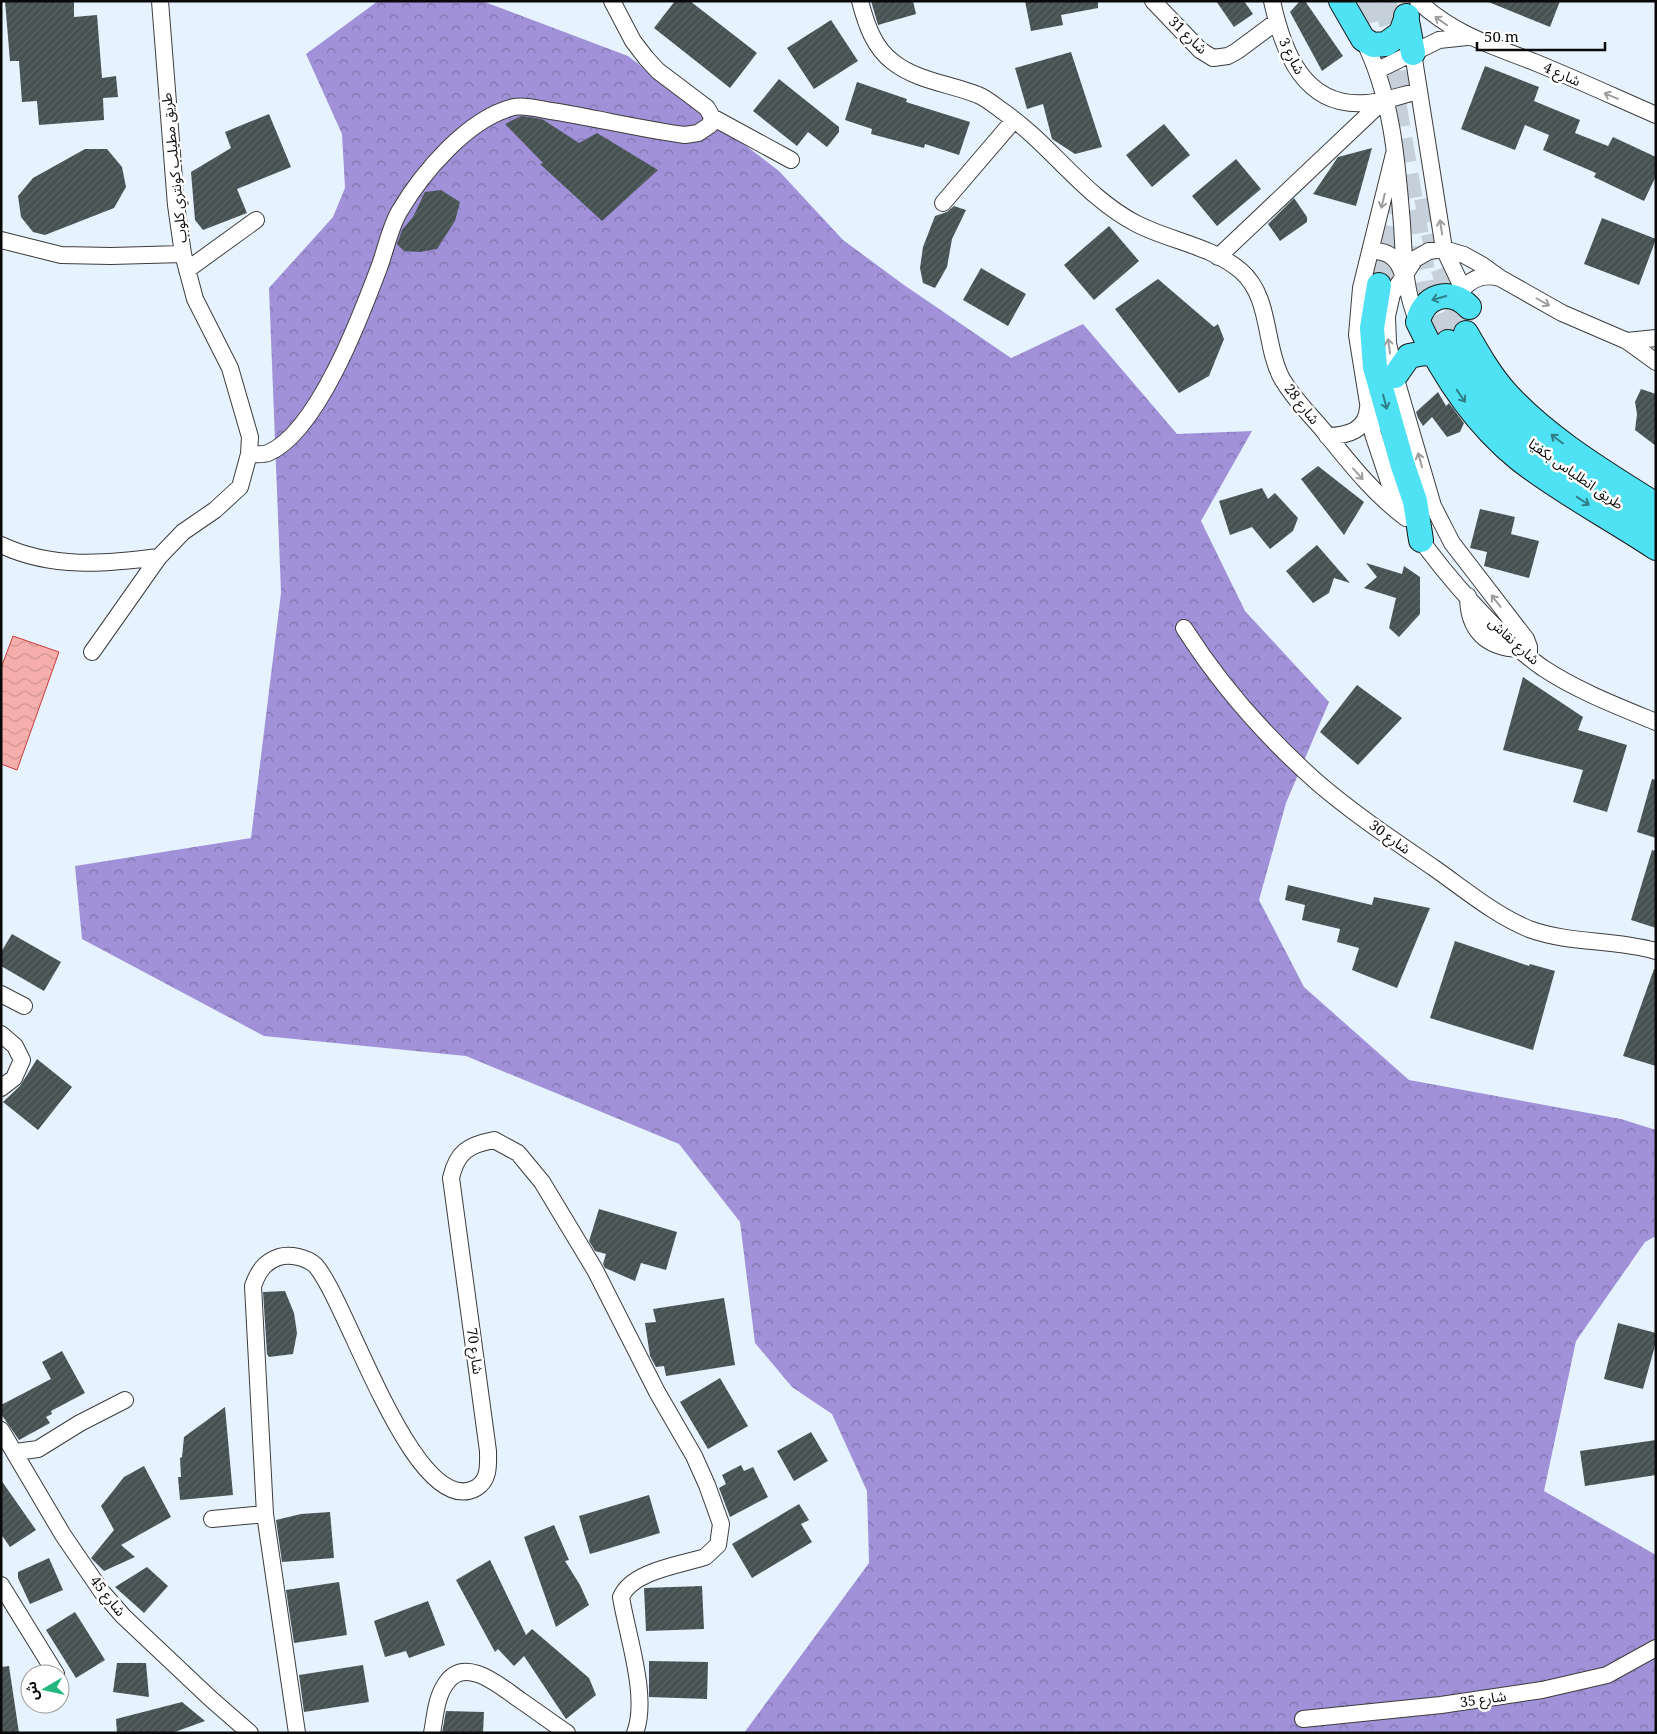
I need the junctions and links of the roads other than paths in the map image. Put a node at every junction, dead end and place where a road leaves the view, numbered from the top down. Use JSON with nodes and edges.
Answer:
{"nodes":[{"id":1,"x":160,"y":1,"type":"edge"},
{"id":2,"x":612,"y":1,"type":"edge"},
{"id":3,"x":860,"y":1,"type":"edge"},
{"id":4,"x":1153,"y":1,"type":"edge"},
{"id":5,"x":1272,"y":1,"type":"edge"},
{"id":6,"x":1341,"y":1,"type":"edge"},
{"id":7,"x":1409,"y":6,"type":"edge"},
{"id":8,"x":1276,"y":22,"type":"junction"},
{"id":9,"x":1467,"y":37,"type":"junction"},
{"id":10,"x":1363,"y":39,"type":"junction"},
{"id":11,"x":1413,"y":53,"type":"junction"},
{"id":12,"x":1378,"y":70,"type":"junction"},
{"id":13,"x":1419,"y":91,"type":"junction"},
{"id":14,"x":1385,"y":99,"type":"junction"},
{"id":15,"x":1656,"y":115,"type":"edge"},
{"id":16,"x":712,"y":116,"type":"junction"},
{"id":17,"x":1014,"y":120,"type":"junction"},
{"id":18,"x":1394,"y":154,"type":"junction"},
{"id":19,"x":790,"y":160,"type":"dead end"},
{"id":20,"x":943,"y":203,"type":"dead end"},
{"id":21,"x":256,"y":220,"type":"dead end"},
{"id":22,"x":1,"y":240,"type":"edge"},
{"id":23,"x":1444,"y":248,"type":"junction"},
{"id":24,"x":1370,"y":251,"type":"junction"},
{"id":25,"x":183,"y":254,"type":"junction"},
{"id":26,"x":1214,"y":255,"type":"junction"},
{"id":27,"x":187,"y":270,"type":"junction"},
{"id":28,"x":1404,"y":273,"type":"junction"},
{"id":29,"x":1500,"y":278,"type":"junction"},
{"id":30,"x":1379,"y":286,"type":"tunnel mouth"},
{"id":31,"x":1466,"y":298,"type":"junction"},
{"id":32,"x":1418,"y":322,"type":"junction"},
{"id":33,"x":1656,"y":338,"type":"edge"},
{"id":34,"x":1627,"y":341,"type":"junction"},
{"id":35,"x":1450,"y":343,"type":"junction"},
{"id":36,"x":1656,"y":362,"type":"edge"},
{"id":37,"x":1395,"y":376,"type":"junction"},
{"id":38,"x":1369,"y":404,"type":"junction"},
{"id":39,"x":1328,"y":436,"type":"junction"},
{"id":40,"x":249,"y":454,"type":"junction"},
{"id":41,"x":1608,"y":474,"type":"junction"},
{"id":42,"x":1656,"y":505,"type":"edge"},
{"id":43,"x":1406,"y":518,"type":"junction"},
{"id":44,"x":1656,"y":529,"type":"edge"},
{"id":45,"x":1421,"y":540,"type":"junction"},
{"id":46,"x":1,"y":545,"type":"edge"},
{"id":47,"x":1656,"y":548,"type":"edge"},
{"id":48,"x":159,"y":557,"type":"junction"},
{"id":49,"x":1184,"y":628,"type":"dead end"},
{"id":50,"x":92,"y":652,"type":"dead end"},
{"id":51,"x":1524,"y":653,"type":"junction"},
{"id":52,"x":1656,"y":722,"type":"edge"},
{"id":53,"x":1656,"y":951,"type":"edge"},
{"id":54,"x":1,"y":994,"type":"edge"},
{"id":55,"x":24,"y":1006,"type":"dead end"},
{"id":56,"x":1,"y":1034,"type":"edge"},
{"id":57,"x":1,"y":1088,"type":"edge"},
{"id":58,"x":125,"y":1400,"type":"dead end"},
{"id":59,"x":1,"y":1430,"type":"edge"},
{"id":60,"x":16,"y":1452,"type":"junction"},
{"id":61,"x":265,"y":1514,"type":"junction"},
{"id":62,"x":212,"y":1519,"type":"dead end"},
{"id":63,"x":1,"y":1585,"type":"edge"},
{"id":64,"x":1656,"y":1648,"type":"edge"},
{"id":65,"x":50,"y":1664,"type":"edge"},
{"id":66,"x":1303,"y":1719,"type":"dead end"},
{"id":67,"x":250,"y":1733,"type":"edge"},
{"id":68,"x":297,"y":1733,"type":"edge"},
{"id":69,"x":432,"y":1733,"type":"edge"},
{"id":70,"x":567,"y":1733,"type":"edge"},
{"id":71,"x":635,"y":1733,"type":"edge"}],
"edges":[{"from":1,"to":25,"type":"street","name":"طريق مطيلب كونتري كلوب"},
{"from":2,"to":16,"type":"street"},
{"from":3,"to":17,"type":"street","name":"شارع 28"},
{"from":4,"to":8,"type":"street","name":"شارع 31"},
{"from":5,"to":8,"type":"street","name":"شارع 3"},
{"from":6,"to":10,"type":"highway"},
{"from":9,"to":7,"type":"street","name":"شارع 4","one_way":true},
{"from":7,"to":10,"type":"highway"},
{"from":7,"to":11,"type":"highway"},
{"from":8,"to":14,"type":"street","name":"شارع 3"},
{"from":9,"to":11,"type":"street"},
{"from":15,"to":9,"type":"street","name":"شارع 4","one_way":true},
{"from":10,"to":12,"type":"street"},
{"from":11,"to":12,"type":"street"},
{"from":11,"to":13,"type":"street"},
{"from":12,"to":14,"type":"street"},
{"from":13,"to":14,"type":"street","name":"شارع 3"},
{"from":23,"to":13,"type":"street","one_way":true},
{"from":14,"to":18,"type":"street"},
{"from":14,"to":26,"type":"street"},
{"from":16,"to":19,"type":"street"},
{"from":16,"to":40,"type":"street"},
{"from":17,"to":20,"type":"street"},
{"from":17,"to":26,"type":"street","name":"شارع 28"},
{"from":18,"to":24,"type":"street","one_way":true},
{"from":18,"to":28,"type":"street"},
{"from":21,"to":27,"type":"street"},
{"from":22,"to":25,"type":"street"},
{"from":23,"to":28,"type":"street"},
{"from":23,"to":29,"type":"street"},
{"from":23,"to":31,"type":"street"},
{"from":24,"to":28,"type":"street"},
{"from":24,"to":38,"type":"street"},
{"from":25,"to":27,"type":"street","name":"طريق مطيلب كونتري كلوب"},
{"from":26,"to":39,"type":"street","name":"شارع 28"},
{"from":27,"to":40,"type":"street","name":"طريق مطيلب كونتري كلوب"},
{"from":28,"to":32,"type":"street"},
{"from":37,"to":28,"type":"street","one_way":true},
{"from":29,"to":31,"type":"street"},
{"from":29,"to":34,"type":"street","one_way":true},
{"from":30,"to":45,"type":"highway","one_way":true},
{"from":31,"to":32,"type":"highway","one_way":true},
{"from":31,"to":41,"type":"highway"},
{"from":32,"to":35,"type":"highway"},
{"from":33,"to":34,"type":"street"},
{"from":34,"to":36,"type":"street"},
{"from":35,"to":37,"type":"highway"},
{"from":41,"to":35,"type":"highway","one_way":true},
{"from":35,"to":44,"type":"highway","name":"طريق انطلياس بكفيّا"},
{"from":35,"to":47,"type":"highway","one_way":true},
{"from":51,"to":37,"type":"street","one_way":true},
{"from":38,"to":39,"type":"street"},
{"from":38,"to":43,"type":"street"},
{"from":39,"to":43,"type":"street","name":"شارع 28","one_way":true},
{"from":40,"to":48,"type":"street","name":"طريق مطيلب كونتري كلوب"},
{"from":41,"to":42,"type":"highway"},
{"from":43,"to":45,"type":"street","name":"شارع نقاش"},
{"from":45,"to":51,"type":"street","name":"شارع نقاش"},
{"from":46,"to":48,"type":"street"},
{"from":48,"to":50,"type":"street","name":"طريق مطيلب كونتري كلوب"},
{"from":49,"to":53,"type":"street","name":"شارع 30"},
{"from":51,"to":52,"type":"street","name":"شارع نقاش"},
{"from":54,"to":55,"type":"street"},
{"from":56,"to":57,"type":"street"},
{"from":58,"to":60,"type":"street"},
{"from":59,"to":60,"type":"street","name":"شارع 45"},
{"from":60,"to":67,"type":"street","name":"شارع 45"},
{"from":61,"to":62,"type":"street"},
{"from":61,"to":68,"type":"street","name":"شارع 70"},
{"from":61,"to":71,"type":"street","name":"شارع 70"},
{"from":63,"to":65,"type":"street"},
{"from":64,"to":66,"type":"street","name":"شارع 35"},
{"from":69,"to":70,"type":"street"}]}
